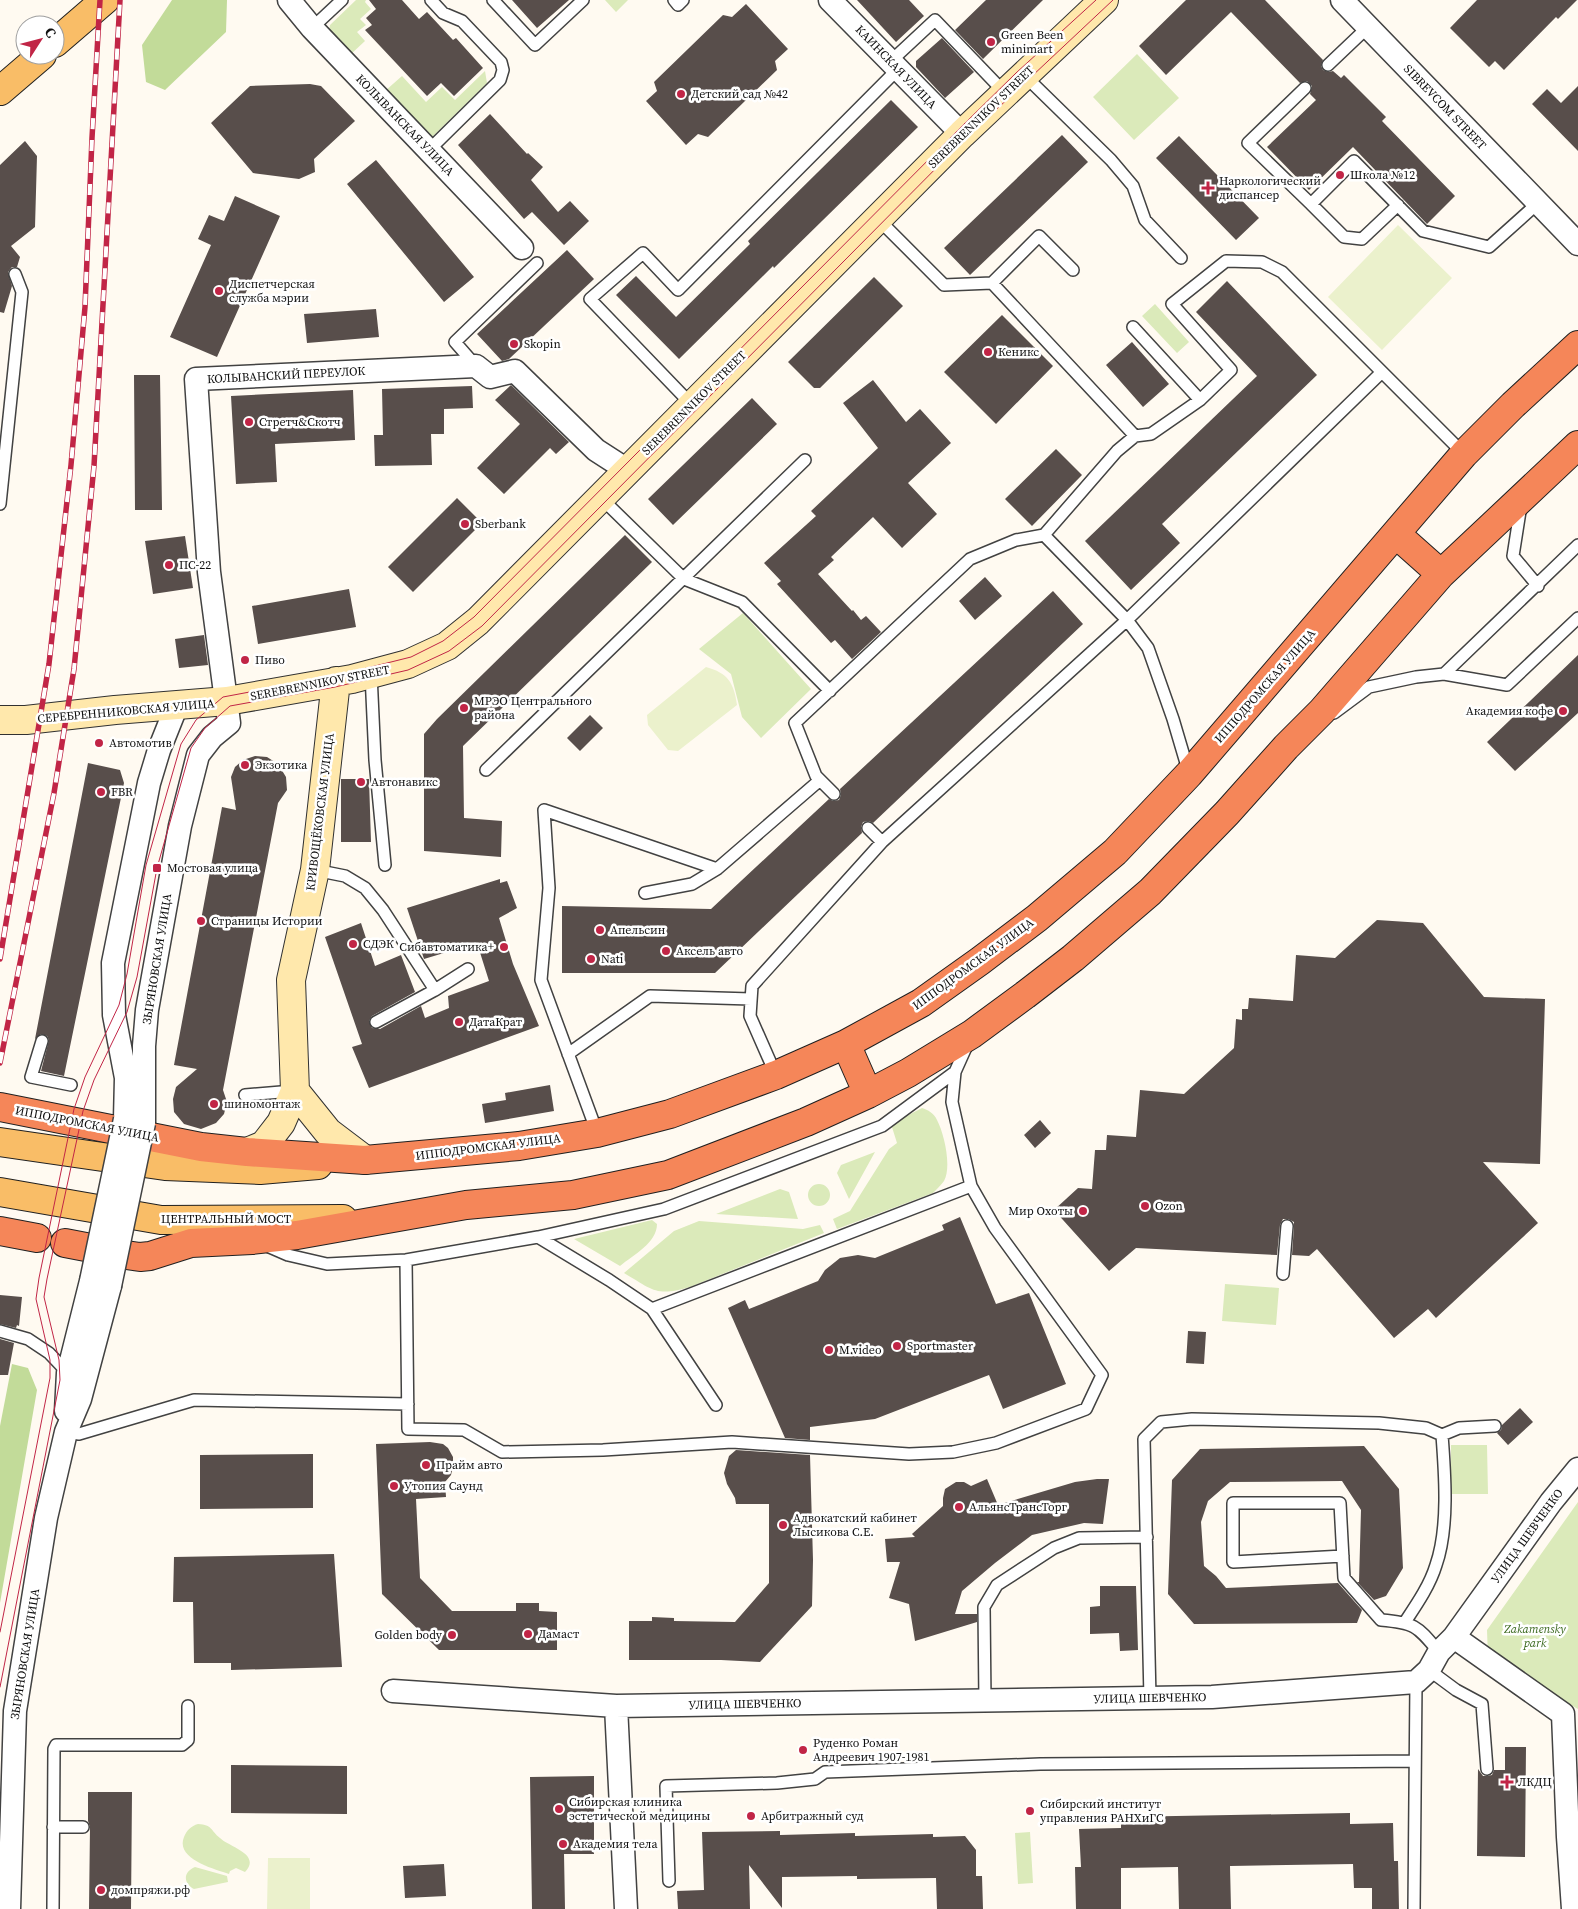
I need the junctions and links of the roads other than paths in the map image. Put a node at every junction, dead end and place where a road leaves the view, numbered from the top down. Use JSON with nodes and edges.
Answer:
{"nodes":[{"id":1,"x":105,"y":0,"type":"edge"},
{"id":2,"x":342,"y":0,"type":"edge"},
{"id":3,"x":431,"y":0,"type":"edge"},
{"id":4,"x":493,"y":0,"type":"edge"},
{"id":5,"x":583,"y":0,"type":"edge"},
{"id":6,"x":674,"y":0,"type":"edge"},
{"id":7,"x":684,"y":0,"type":"edge"},
{"id":8,"x":830,"y":0,"type":"edge"},
{"id":9,"x":1104,"y":0,"type":"edge"},
{"id":10,"x":1342,"y":0,"type":"edge"},
{"id":11,"x":297,"y":3,"type":"edge"},
{"id":12,"x":1368,"y":27,"type":"junction"},
{"id":13,"x":312,"y":28,"type":"junction"},
{"id":14,"x":65,"y":34,"type":"edge"},
{"id":15,"x":895,"y":64,"type":"junction"},
{"id":16,"x":30,"y":65,"type":"edge"},
{"id":17,"x":1328,"y":66,"type":"dead end"},
{"id":18,"x":1014,"y":84,"type":"junction"},
{"id":19,"x":1305,"y":88,"type":"dead end"},
{"id":20,"x":0,"y":91,"type":"edge"},
{"id":21,"x":962,"y":134,"type":"junction"},
{"id":22,"x":429,"y":150,"type":"junction"},
{"id":23,"x":1310,"y":204,"type":"junction"},
{"id":24,"x":1398,"y":205,"type":"junction"},
{"id":25,"x":1544,"y":208,"type":"junction"},
{"id":26,"x":878,"y":218,"type":"junction"},
{"id":27,"x":1578,"y":244,"type":"edge"},
{"id":28,"x":529,"y":256,"type":"joint"},
{"id":29,"x":1180,"y":258,"type":"dead end"},
{"id":30,"x":1073,"y":270,"type":"dead end"},
{"id":31,"x":15,"y":274,"type":"dead end"},
{"id":32,"x":992,"y":283,"type":"junction"},
{"id":33,"x":1133,"y":327,"type":"dead end"},
{"id":34,"x":1578,"y":345,"type":"edge"},
{"id":35,"x":476,"y":366,"type":"junction"},
{"id":36,"x":1382,"y":372,"type":"junction"},
{"id":37,"x":1200,"y":400,"type":"junction"},
{"id":38,"x":692,"y":404,"type":"junction"},
{"id":39,"x":1135,"y":436,"type":"junction"},
{"id":40,"x":1578,"y":446,"type":"edge"},
{"id":41,"x":1464,"y":454,"type":"junction"},
{"id":42,"x":805,"y":460,"type":"dead end"},
{"id":43,"x":627,"y":470,"type":"junction"},
{"id":44,"x":1523,"y":496,"type":"junction"},
{"id":45,"x":600,"y":497,"type":"junction"},
{"id":46,"x":0,"y":504,"type":"edge"},
{"id":47,"x":1396,"y":534,"type":"junction"},
{"id":48,"x":1044,"y":535,"type":"junction"},
{"id":49,"x":1578,"y":545,"type":"edge"},
{"id":50,"x":1441,"y":574,"type":"junction"},
{"id":51,"x":684,"y":579,"type":"junction"},
{"id":52,"x":1538,"y":586,"type":"junction"},
{"id":53,"x":1578,"y":618,"type":"edge"},
{"id":54,"x":1126,"y":620,"type":"junction"},
{"id":55,"x":371,"y":674,"type":"junction"},
{"id":56,"x":1444,"y":674,"type":"junction"},
{"id":57,"x":336,"y":681,"type":"junction"},
{"id":58,"x":830,"y":691,"type":"junction"},
{"id":59,"x":227,"y":702,"type":"junction"},
{"id":60,"x":178,"y":705,"type":"junction"},
{"id":61,"x":13,"y":720,"type":"edge"},
{"id":62,"x":1286,"y":747,"type":"junction"},
{"id":63,"x":486,"y":770,"type":"dead end"},
{"id":64,"x":1189,"y":774,"type":"junction"},
{"id":65,"x":820,"y":780,"type":"junction"},
{"id":66,"x":834,"y":794,"type":"dead end"},
{"id":67,"x":868,"y":828,"type":"dead end"},
{"id":68,"x":882,"y":842,"type":"junction"},
{"id":69,"x":385,"y":865,"type":"dead end"},
{"id":70,"x":717,"y":869,"type":"junction"},
{"id":71,"x":315,"y":870,"type":"junction"},
{"id":72,"x":645,"y":893,"type":"dead end"},
{"id":73,"x":468,"y":969,"type":"dead end"},
{"id":74,"x":434,"y":990,"type":"junction"},
{"id":75,"x":751,"y":999,"type":"junction"},
{"id":76,"x":376,"y":1022,"type":"dead end"},
{"id":77,"x":972,"y":1034,"type":"junction"},
{"id":78,"x":42,"y":1041,"type":"dead end"},
{"id":79,"x":846,"y":1044,"type":"junction"},
{"id":80,"x":568,"y":1054,"type":"junction"},
{"id":81,"x":955,"y":1072,"type":"junction"},
{"id":82,"x":776,"y":1075,"type":"junction"},
{"id":83,"x":71,"y":1085,"type":"dead end"},
{"id":84,"x":295,"y":1091,"type":"junction"},
{"id":85,"x":868,"y":1094,"type":"junction"},
{"id":86,"x":245,"y":1095,"type":"dead end"},
{"id":87,"x":0,"y":1107,"type":"edge"},
{"id":88,"x":135,"y":1121,"type":"junction"},
{"id":89,"x":597,"y":1133,"type":"junction"},
{"id":90,"x":0,"y":1142,"type":"edge"},
{"id":91,"x":247,"y":1152,"type":"junction"},
{"id":92,"x":364,"y":1160,"type":"junction"},
{"id":93,"x":971,"y":1186,"type":"junction"},
{"id":94,"x":0,"y":1192,"type":"edge"},
{"id":95,"x":394,"y":1219,"type":"junction"},
{"id":96,"x":1287,"y":1226,"type":"dead end"},
{"id":97,"x":0,"y":1231,"type":"edge"},
{"id":98,"x":538,"y":1237,"type":"junction"},
{"id":99,"x":37,"y":1238,"type":"dead end"},
{"id":100,"x":252,"y":1240,"type":"junction"},
{"id":101,"x":126,"y":1255,"type":"dead end"},
{"id":102,"x":406,"y":1260,"type":"junction"},
{"id":103,"x":1283,"y":1274,"type":"dead end"},
{"id":104,"x":100,"y":1284,"type":"junction"},
{"id":105,"x":652,"y":1309,"type":"junction"},
{"id":106,"x":0,"y":1330,"type":"edge"},
{"id":107,"x":68,"y":1373,"type":"junction"},
{"id":108,"x":408,"y":1404,"type":"junction"},
{"id":109,"x":716,"y":1405,"type":"dead end"},
{"id":110,"x":1495,"y":1426,"type":"dead end"},
{"id":111,"x":66,"y":1432,"type":"junction"},
{"id":112,"x":1442,"y":1435,"type":"junction"},
{"id":113,"x":1578,"y":1469,"type":"edge"},
{"id":114,"x":1147,"y":1538,"type":"junction"},
{"id":115,"x":1343,"y":1556,"type":"junction"},
{"id":116,"x":1405,"y":1622,"type":"junction"},
{"id":117,"x":1434,"y":1660,"type":"junction"},
{"id":118,"x":393,"y":1691,"type":"dead end"},
{"id":119,"x":1150,"y":1698,"type":"junction"},
{"id":120,"x":985,"y":1702,"type":"junction"},
{"id":121,"x":188,"y":1706,"type":"dead end"},
{"id":122,"x":616,"y":1706,"type":"junction"},
{"id":123,"x":1571,"y":1727,"type":"edge"},
{"id":124,"x":1415,"y":1760,"type":"junction"},
{"id":125,"x":1487,"y":1769,"type":"dead end"},
{"id":126,"x":53,"y":1827,"type":"junction"},
{"id":127,"x":83,"y":1827,"type":"dead end"},
{"id":128,"x":670,"y":1881,"type":"dead end"},
{"id":129,"x":1410,"y":1901,"type":"edge"},
{"id":130,"x":9,"y":1909,"type":"edge"},
{"id":131,"x":52,"y":1909,"type":"edge"},
{"id":132,"x":626,"y":1909,"type":"edge"},
{"id":133,"x":1573,"y":1909,"type":"edge"}],
"edges":[{"from":1,"to":14,"type":"main road"},
{"from":2,"to":13,"type":"lane"},
{"from":3,"to":22,"type":"lane"},
{"from":4,"to":5,"type":"lane"},
{"from":6,"to":7,"type":"lane"},
{"from":8,"to":15,"type":"street","name":"КАИНСКАЯ УЛИЦА"},
{"from":9,"to":18,"type":"street","name":"SEREBRENNIKOV STREET"},
{"from":10,"to":12,"type":"street","name":"SIBREVCOM STREET"},
{"from":11,"to":13,"type":"street","name":"КОЛЫВАНСКАЯ УЛИЦА"},
{"from":12,"to":17,"type":"lane"},
{"from":12,"to":25,"type":"street","name":"SIBREVCOM STREET"},
{"from":13,"to":22,"type":"street","name":"КОЛЫВАНСКАЯ УЛИЦА"},
{"from":15,"to":18,"type":"lane"},
{"from":15,"to":21,"type":"street","name":"КАИНСКАЯ УЛИЦА"},
{"from":15,"to":38,"type":"lane"},
{"from":16,"to":20,"type":"main road"},
{"from":18,"to":21,"type":"street","name":"SEREBRENNIKOV STREET"},
{"from":18,"to":29,"type":"lane"},
{"from":19,"to":23,"type":"lane"},
{"from":21,"to":26,"type":"street","name":"SEREBRENNIKOV STREET"},
{"from":22,"to":28,"type":"street","name":"КОЛЫВАНСКАЯ УЛИЦА"},
{"from":23,"to":24,"type":"lane"},
{"from":23,"to":24,"type":"lane"},
{"from":24,"to":25,"type":"lane"},
{"from":25,"to":27,"type":"street","name":"SIBREVCOM STREET"},
{"from":26,"to":32,"type":"lane"},
{"from":26,"to":38,"type":"street","name":"SEREBRENNIKOV STREET"},
{"from":28,"to":35,"type":"lane"},
{"from":30,"to":32,"type":"lane"},
{"from":31,"to":46,"type":"lane"},
{"from":32,"to":39,"type":"lane"},
{"from":33,"to":37,"type":"lane"},
{"from":34,"to":41,"type":"highway","name":"ИППОДРОМСКАЯ УЛИЦА"},
{"from":35,"to":43,"type":"street","name":"КОЛЫВАНСКИЙ ПЕРЕУЛОК"},
{"from":35,"to":59,"type":"street","name":"КОЛЫВАНСКИЙ ПЕРЕУЛОК"},
{"from":36,"to":37,"type":"lane"},
{"from":36,"to":41,"type":"lane"},
{"from":36,"to":54,"type":"lane"},
{"from":37,"to":39,"type":"lane"},
{"from":38,"to":43,"type":"street","name":"SEREBRENNIKOV STREET"},
{"from":39,"to":48,"type":"lane"},
{"from":40,"to":44,"type":"highway"},
{"from":41,"to":47,"type":"highway","name":"ИППОДРОМСКАЯ УЛИЦА"},
{"from":42,"to":51,"type":"lane"},
{"from":43,"to":45,"type":"street","name":"SEREBRENNIKOV STREET"},
{"from":44,"to":50,"type":"highway"},
{"from":44,"to":52,"type":"lane"},
{"from":45,"to":51,"type":"lane"},
{"from":45,"to":55,"type":"street","name":"SEREBRENNIKOV STREET"},
{"from":47,"to":50,"type":"highway"},
{"from":47,"to":64,"type":"highway","name":"ИППОДРОМСКАЯ УЛИЦА"},
{"from":48,"to":54,"type":"lane"},
{"from":48,"to":58,"type":"lane"},
{"from":49,"to":52,"type":"lane"},
{"from":50,"to":62,"type":"highway"},
{"from":51,"to":58,"type":"lane"},
{"from":51,"to":63,"type":"lane"},
{"from":52,"to":56,"type":"lane"},
{"from":53,"to":56,"type":"lane"},
{"from":54,"to":64,"type":"lane"},
{"from":54,"to":68,"type":"lane"},
{"from":55,"to":57,"type":"street","name":"SEREBRENNIKOV STREET"},
{"from":55,"to":69,"type":"lane"},
{"from":56,"to":62,"type":"lane"},
{"from":57,"to":59,"type":"street","name":"SEREBRENNIKOV STREET"},
{"from":57,"to":71,"type":"street","name":"КРИВОЩЁКОВСКАЯ УЛИЦА"},
{"from":58,"to":65,"type":"lane"},
{"from":59,"to":60,"type":"street","name":"СЕРЕБРЕННИКОВСКАЯ УЛИЦА"},
{"from":59,"to":88,"type":"street","name":"ЗЫРЯНОВСКАЯ УЛИЦА"},
{"from":60,"to":61,"type":"street","name":"СЕРЕБРЕННИКОВСКАЯ УЛИЦА"},
{"from":60,"to":88,"type":"street","name":"ЗЫРЯНОВСКАЯ УЛИЦА"},
{"from":62,"to":77,"type":"highway"},
{"from":64,"to":79,"type":"highway","name":"ИППОДРОМСКАЯ УЛИЦА"},
{"from":65,"to":66,"type":"lane"},
{"from":65,"to":70,"type":"lane"},
{"from":67,"to":68,"type":"lane"},
{"from":68,"to":75,"type":"lane"},
{"from":70,"to":72,"type":"lane"},
{"from":70,"to":80,"type":"lane"},
{"from":71,"to":74,"type":"lane"},
{"from":71,"to":84,"type":"street","name":"КРИВОЩЁКОВСКАЯ УЛИЦА"},
{"from":73,"to":74,"type":"lane"},
{"from":74,"to":76,"type":"lane"},
{"from":75,"to":80,"type":"lane"},
{"from":75,"to":82,"type":"lane"},
{"from":77,"to":81,"type":"lane"},
{"from":77,"to":85,"type":"highway"},
{"from":78,"to":83,"type":"lane"},
{"from":79,"to":82,"type":"highway","name":"ИППОДРОМСКАЯ УЛИЦА"},
{"from":79,"to":85,"type":"highway"},
{"from":80,"to":89,"type":"lane"},
{"from":81,"to":93,"type":"lane"},
{"from":81,"to":98,"type":"lane"},
{"from":82,"to":89,"type":"highway","name":"ИППОДРОМСКАЯ УЛИЦА"},
{"from":84,"to":86,"type":"lane"},
{"from":84,"to":91,"type":"street"},
{"from":84,"to":92,"type":"street"},
{"from":85,"to":95,"type":"highway"},
{"from":87,"to":91,"type":"highway","name":"ИППОДРОМСКАЯ УЛИЦА"},
{"from":88,"to":104,"type":"street","name":"ЗЫРЯНОВСКАЯ УЛИЦА","bridge":true},
{"from":89,"to":92,"type":"highway","name":"ИППОДРОМСКАЯ УЛИЦА"},
{"from":90,"to":92,"type":"main road"},
{"from":91,"to":92,"type":"highway","name":"ИППОДРОМСКАЯ УЛИЦА"},
{"from":93,"to":105,"type":"lane"},
{"from":93,"to":108,"type":"lane"},
{"from":94,"to":95,"type":"main road","name":"ЦЕНТРАЛЬНЫЙ МОСТ"},
{"from":95,"to":100,"type":"highway"},
{"from":96,"to":103,"type":"lane"},
{"from":97,"to":99,"type":"highway"},
{"from":98,"to":102,"type":"lane"},
{"from":98,"to":105,"type":"lane"},
{"from":100,"to":101,"type":"highway"},
{"from":100,"to":102,"type":"lane"},
{"from":102,"to":108,"type":"lane"},
{"from":104,"to":107,"type":"street","name":"ЗЫРЯНОВСКАЯ УЛИЦА"},
{"from":104,"to":111,"type":"street","name":"ЗЫРЯНОВСКАЯ УЛИЦА"},
{"from":105,"to":109,"type":"lane"},
{"from":106,"to":107,"type":"lane"},
{"from":107,"to":111,"type":"street","name":"ЗЫРЯНОВСКАЯ УЛИЦА"},
{"from":108,"to":111,"type":"lane"},
{"from":110,"to":112,"type":"lane"},
{"from":111,"to":130,"type":"street","name":"ЗЫРЯНОВСКАЯ УЛИЦА"},
{"from":112,"to":114,"type":"lane"},
{"from":112,"to":116,"type":"lane"},
{"from":113,"to":117,"type":"street","name":"УЛИЦА ШЕВЧЕНКО"},
{"from":114,"to":119,"type":"lane"},
{"from":114,"to":120,"type":"lane"},
{"from":115,"to":115,"type":"lane"},
{"from":115,"to":116,"type":"lane"},
{"from":116,"to":117,"type":"lane"},
{"from":117,"to":119,"type":"street","name":"УЛИЦА ШЕВЧЕНКО"},
{"from":117,"to":123,"type":"street"},
{"from":117,"to":124,"type":"lane"},
{"from":117,"to":125,"type":"lane"},
{"from":118,"to":122,"type":"street","name":"УЛИЦА ШЕВЧЕНКО"},
{"from":119,"to":120,"type":"street","name":"УЛИЦА ШЕВЧЕНКО"},
{"from":120,"to":122,"type":"street","name":"УЛИЦА ШЕВЧЕНКО"},
{"from":121,"to":126,"type":"lane"},
{"from":122,"to":132,"type":"street"},
{"from":123,"to":133,"type":"street"},
{"from":124,"to":128,"type":"lane"},
{"from":124,"to":129,"type":"lane"},
{"from":126,"to":127,"type":"lane"},
{"from":126,"to":131,"type":"lane"}]}
